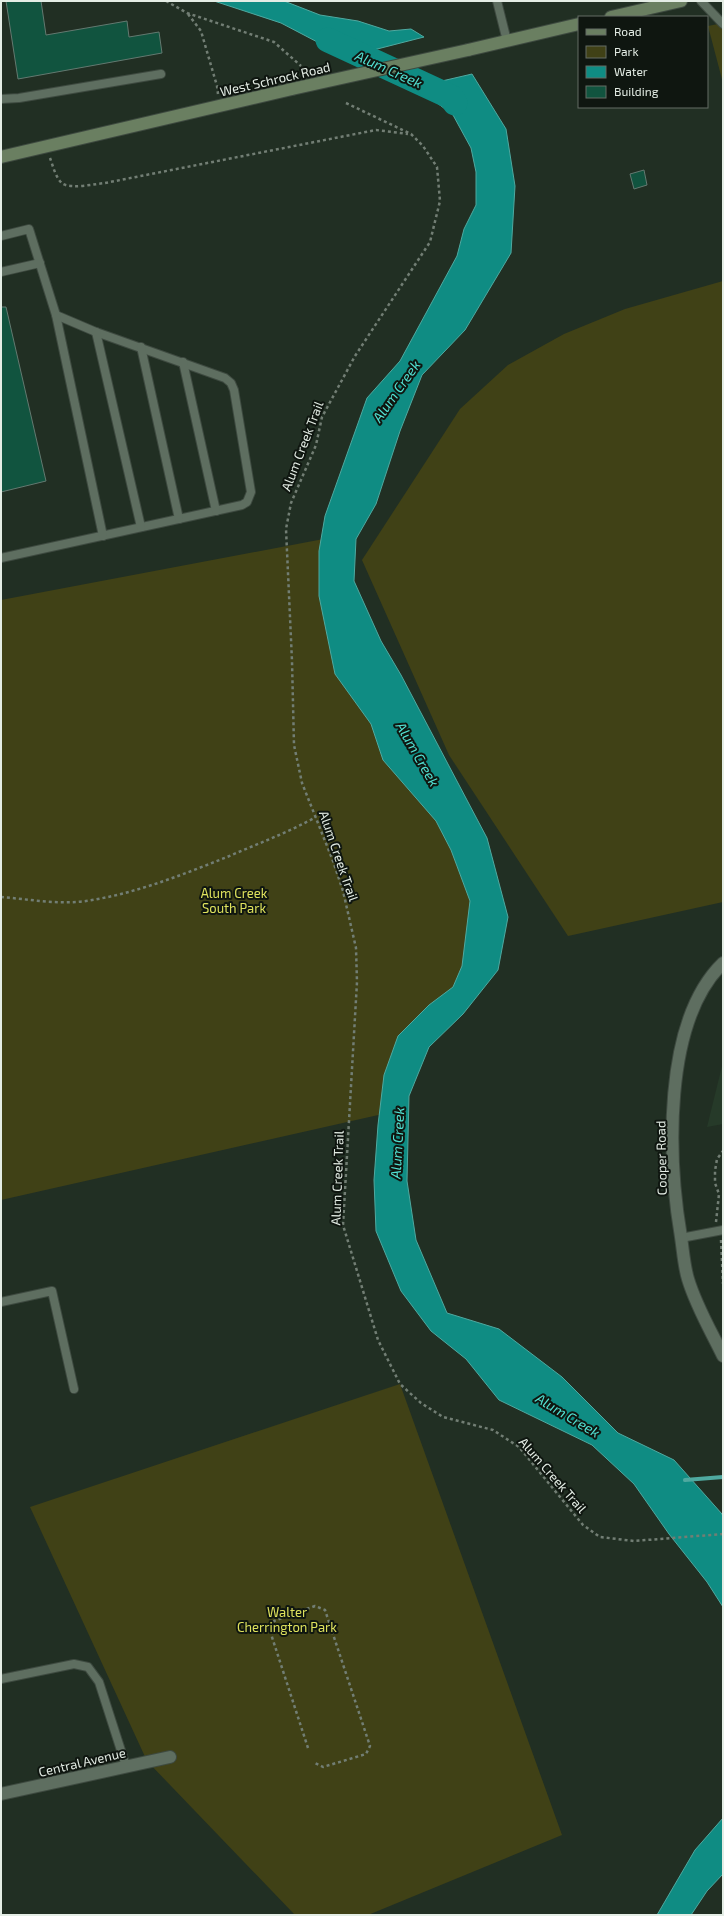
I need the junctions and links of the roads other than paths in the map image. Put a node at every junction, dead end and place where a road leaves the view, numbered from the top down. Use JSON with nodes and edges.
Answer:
{"nodes":[{"id":1,"x":497,"y":1,"type":"edge"},
{"id":2,"x":681,"y":1,"type":"edge"},
{"id":3,"x":701,"y":1,"type":"edge"},
{"id":4,"x":615,"y":16,"type":"edge"},
{"id":5,"x":578,"y":24,"type":"edge"},
{"id":6,"x":723,"y":24,"type":"edge"},
{"id":7,"x":507,"y":41,"type":"junction"},
{"id":8,"x":161,"y":74,"type":"dead end"},
{"id":9,"x":1,"y":98,"type":"edge"},
{"id":10,"x":1,"y":157,"type":"edge"},
{"id":11,"x":1,"y":236,"type":"edge"},
{"id":12,"x":40,"y":263,"type":"junction"},
{"id":13,"x":1,"y":272,"type":"edge"},
{"id":14,"x":56,"y":315,"type":"junction"},
{"id":15,"x":96,"y":332,"type":"junction"},
{"id":16,"x":141,"y":346,"type":"junction"},
{"id":17,"x":183,"y":362,"type":"junction"},
{"id":18,"x":216,"y":511,"type":"junction"},
{"id":19,"x":179,"y":519,"type":"junction"},
{"id":20,"x":141,"y":527,"type":"junction"},
{"id":21,"x":103,"y":536,"type":"junction"},
{"id":22,"x":1,"y":558,"type":"edge"},
{"id":23,"x":723,"y":963,"type":"edge"},
{"id":24,"x":721,"y":1231,"type":"edge"},
{"id":25,"x":681,"y":1238,"type":"junction"},
{"id":26,"x":1,"y":1302,"type":"edge"},
{"id":27,"x":723,"y":1356,"type":"edge"},
{"id":28,"x":74,"y":1389,"type":"dead end"},
{"id":29,"x":1,"y":1679,"type":"edge"},
{"id":30,"x":170,"y":1757,"type":"dead end"},
{"id":31,"x":126,"y":1766,"type":"junction"},
{"id":32,"x":1,"y":1794,"type":"edge"}],
"edges":[{"from":1,"to":7,"type":"lane"},
{"from":2,"to":4,"type":"main road"},
{"from":3,"to":6,"type":"lane"},
{"from":5,"to":7,"type":"main road","name":"West Schrock Road"},
{"from":7,"to":10,"type":"main road","name":"West Schrock Road","bridge":true},
{"from":8,"to":9,"type":"lane"},
{"from":11,"to":12,"type":"lane"},
{"from":12,"to":13,"type":"lane"},
{"from":12,"to":14,"type":"lane"},
{"from":14,"to":15,"type":"lane"},
{"from":14,"to":21,"type":"lane"},
{"from":15,"to":16,"type":"lane"},
{"from":15,"to":20,"type":"lane"},
{"from":16,"to":17,"type":"lane"},
{"from":16,"to":19,"type":"lane"},
{"from":17,"to":18,"type":"lane"},
{"from":17,"to":18,"type":"lane"},
{"from":18,"to":19,"type":"lane"},
{"from":19,"to":20,"type":"lane"},
{"from":20,"to":21,"type":"lane"},
{"from":21,"to":22,"type":"lane"},
{"from":23,"to":25,"type":"street","name":"Cooper Road"},
{"from":24,"to":25,"type":"lane"},
{"from":25,"to":27,"type":"street","name":"Cooper Road"},
{"from":26,"to":28,"type":"lane"},
{"from":29,"to":31,"type":"lane"},
{"from":30,"to":31,"type":"street","name":"Central Avenue"},
{"from":31,"to":32,"type":"street","name":"Central Avenue"}]}
